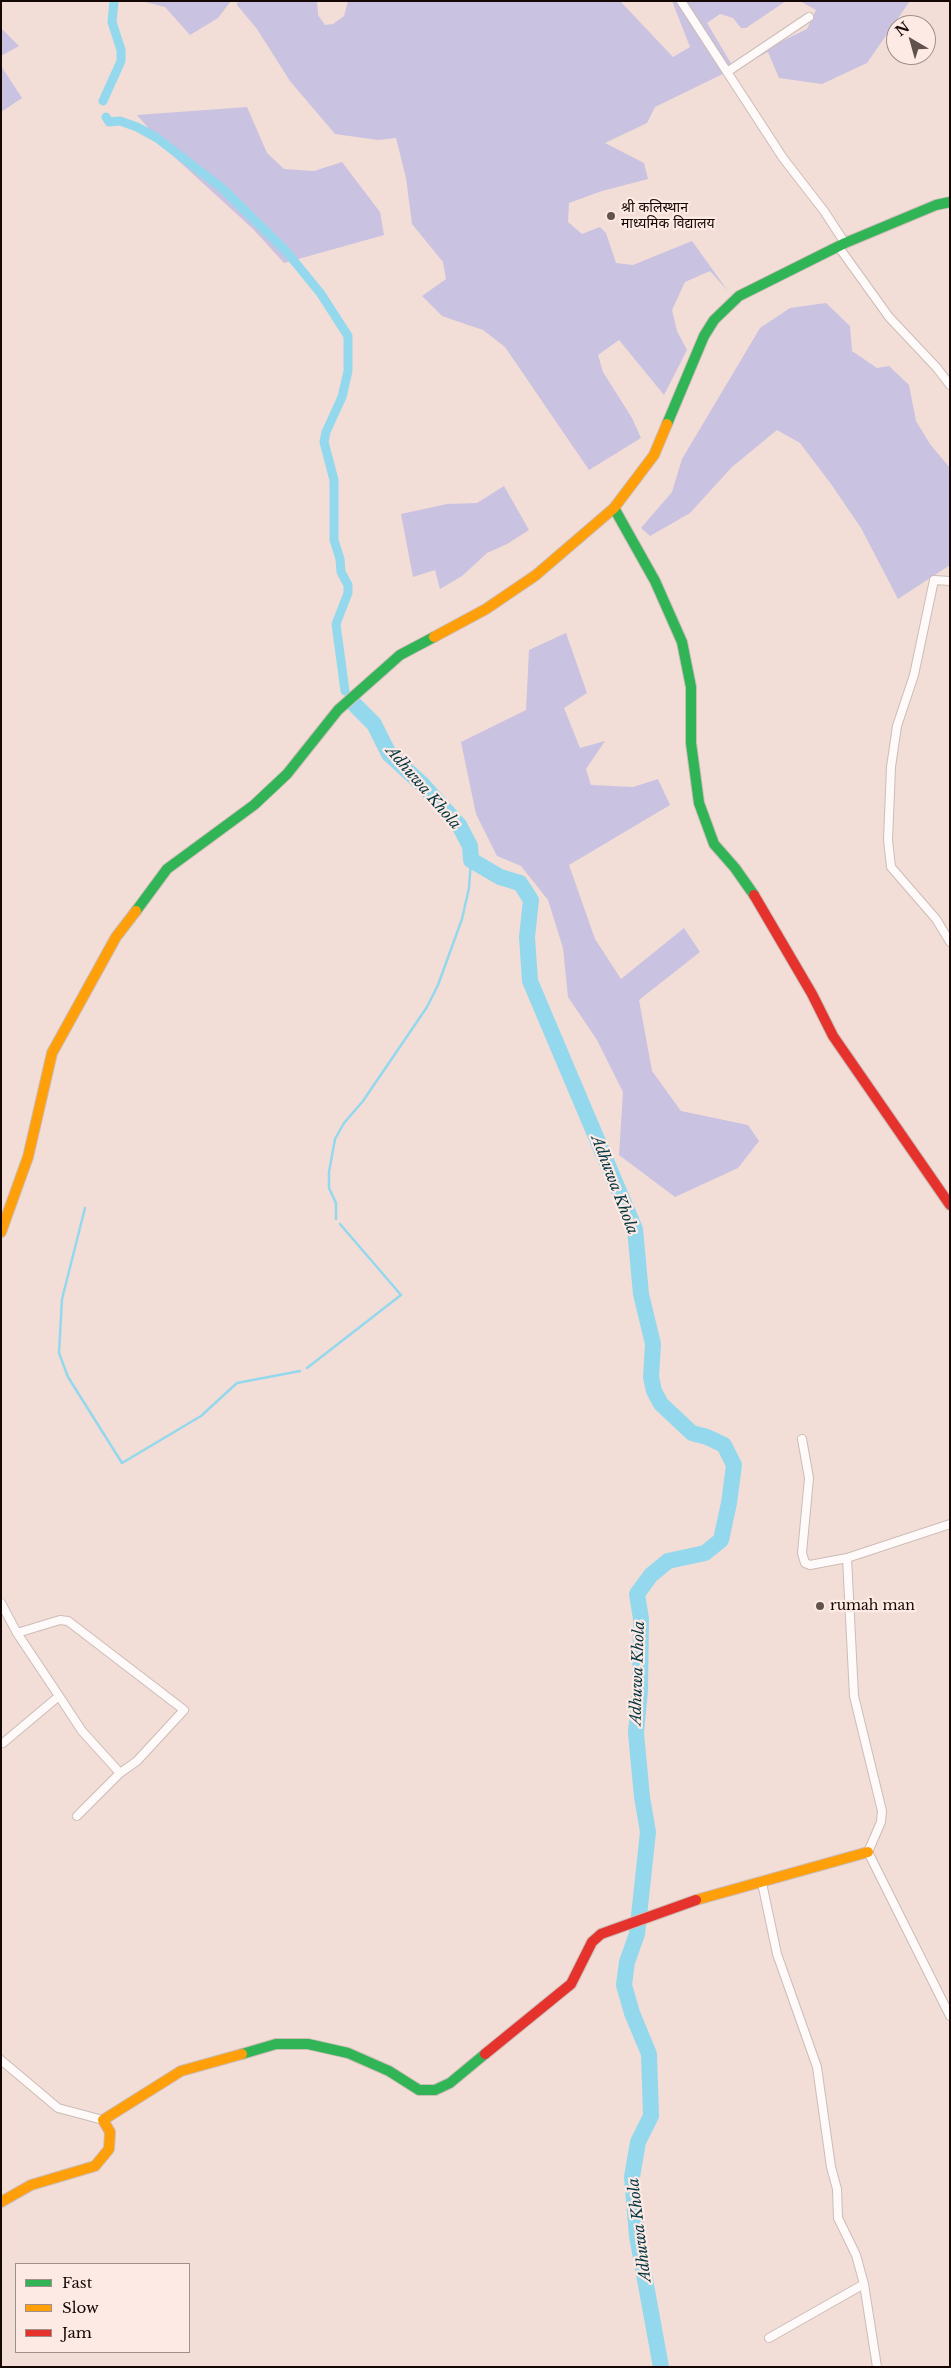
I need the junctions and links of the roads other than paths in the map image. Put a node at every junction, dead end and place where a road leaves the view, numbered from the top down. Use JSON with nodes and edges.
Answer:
{"nodes":[{"id":1,"x":681,"y":1,"type":"edge"},
{"id":2,"x":809,"y":17,"type":"dead end"},
{"id":3,"x":727,"y":72,"type":"junction"},
{"id":4,"x":950,"y":202,"type":"edge"},
{"id":5,"x":842,"y":244,"type":"junction"},
{"id":6,"x":950,"y":385,"type":"edge"},
{"id":7,"x":614,"y":508,"type":"junction"},
{"id":8,"x":950,"y":580,"type":"edge"},
{"id":9,"x":950,"y":942,"type":"edge"},
{"id":10,"x":950,"y":1205,"type":"edge"},
{"id":11,"x":1,"y":1232,"type":"edge"},
{"id":12,"x":802,"y":1440,"type":"dead end"},
{"id":13,"x":950,"y":1524,"type":"edge"},
{"id":14,"x":847,"y":1558,"type":"junction"},
{"id":15,"x":1,"y":1603,"type":"edge"},
{"id":16,"x":17,"y":1633,"type":"junction"},
{"id":17,"x":59,"y":1696,"type":"junction"},
{"id":18,"x":3,"y":1743,"type":"dead end"},
{"id":19,"x":120,"y":1773,"type":"junction"},
{"id":20,"x":76,"y":1816,"type":"dead end"},
{"id":21,"x":868,"y":1852,"type":"junction"},
{"id":22,"x":762,"y":1883,"type":"junction"},
{"id":23,"x":950,"y":2016,"type":"edge"},
{"id":24,"x":1,"y":2060,"type":"edge"},
{"id":25,"x":103,"y":2120,"type":"junction"},
{"id":26,"x":1,"y":2202,"type":"edge"},
{"id":27,"x":864,"y":2284,"type":"junction"},
{"id":28,"x":769,"y":2338,"type":"dead end"},
{"id":29,"x":877,"y":2367,"type":"edge"}],
"edges":[{"from":1,"to":3,"type":"street"},
{"from":2,"to":3,"type":"street"},
{"from":3,"to":5,"type":"street"},
{"from":4,"to":5,"type":"street"},
{"from":5,"to":6,"type":"street"},
{"from":5,"to":7,"type":"street"},
{"from":7,"to":10,"type":"street"},
{"from":7,"to":11,"type":"street"},
{"from":8,"to":9,"type":"street"},
{"from":12,"to":14,"type":"street"},
{"from":13,"to":14,"type":"street"},
{"from":14,"to":21,"type":"street"},
{"from":15,"to":16,"type":"street"},
{"from":16,"to":17,"type":"street"},
{"from":16,"to":19,"type":"street"},
{"from":17,"to":18,"type":"street"},
{"from":17,"to":19,"type":"street"},
{"from":19,"to":20,"type":"street"},
{"from":21,"to":22,"type":"street"},
{"from":21,"to":23,"type":"street"},
{"from":22,"to":25,"type":"street"},
{"from":22,"to":27,"type":"street"},
{"from":24,"to":25,"type":"street"},
{"from":25,"to":26,"type":"street"},
{"from":27,"to":28,"type":"street"},
{"from":27,"to":29,"type":"street"}]}
